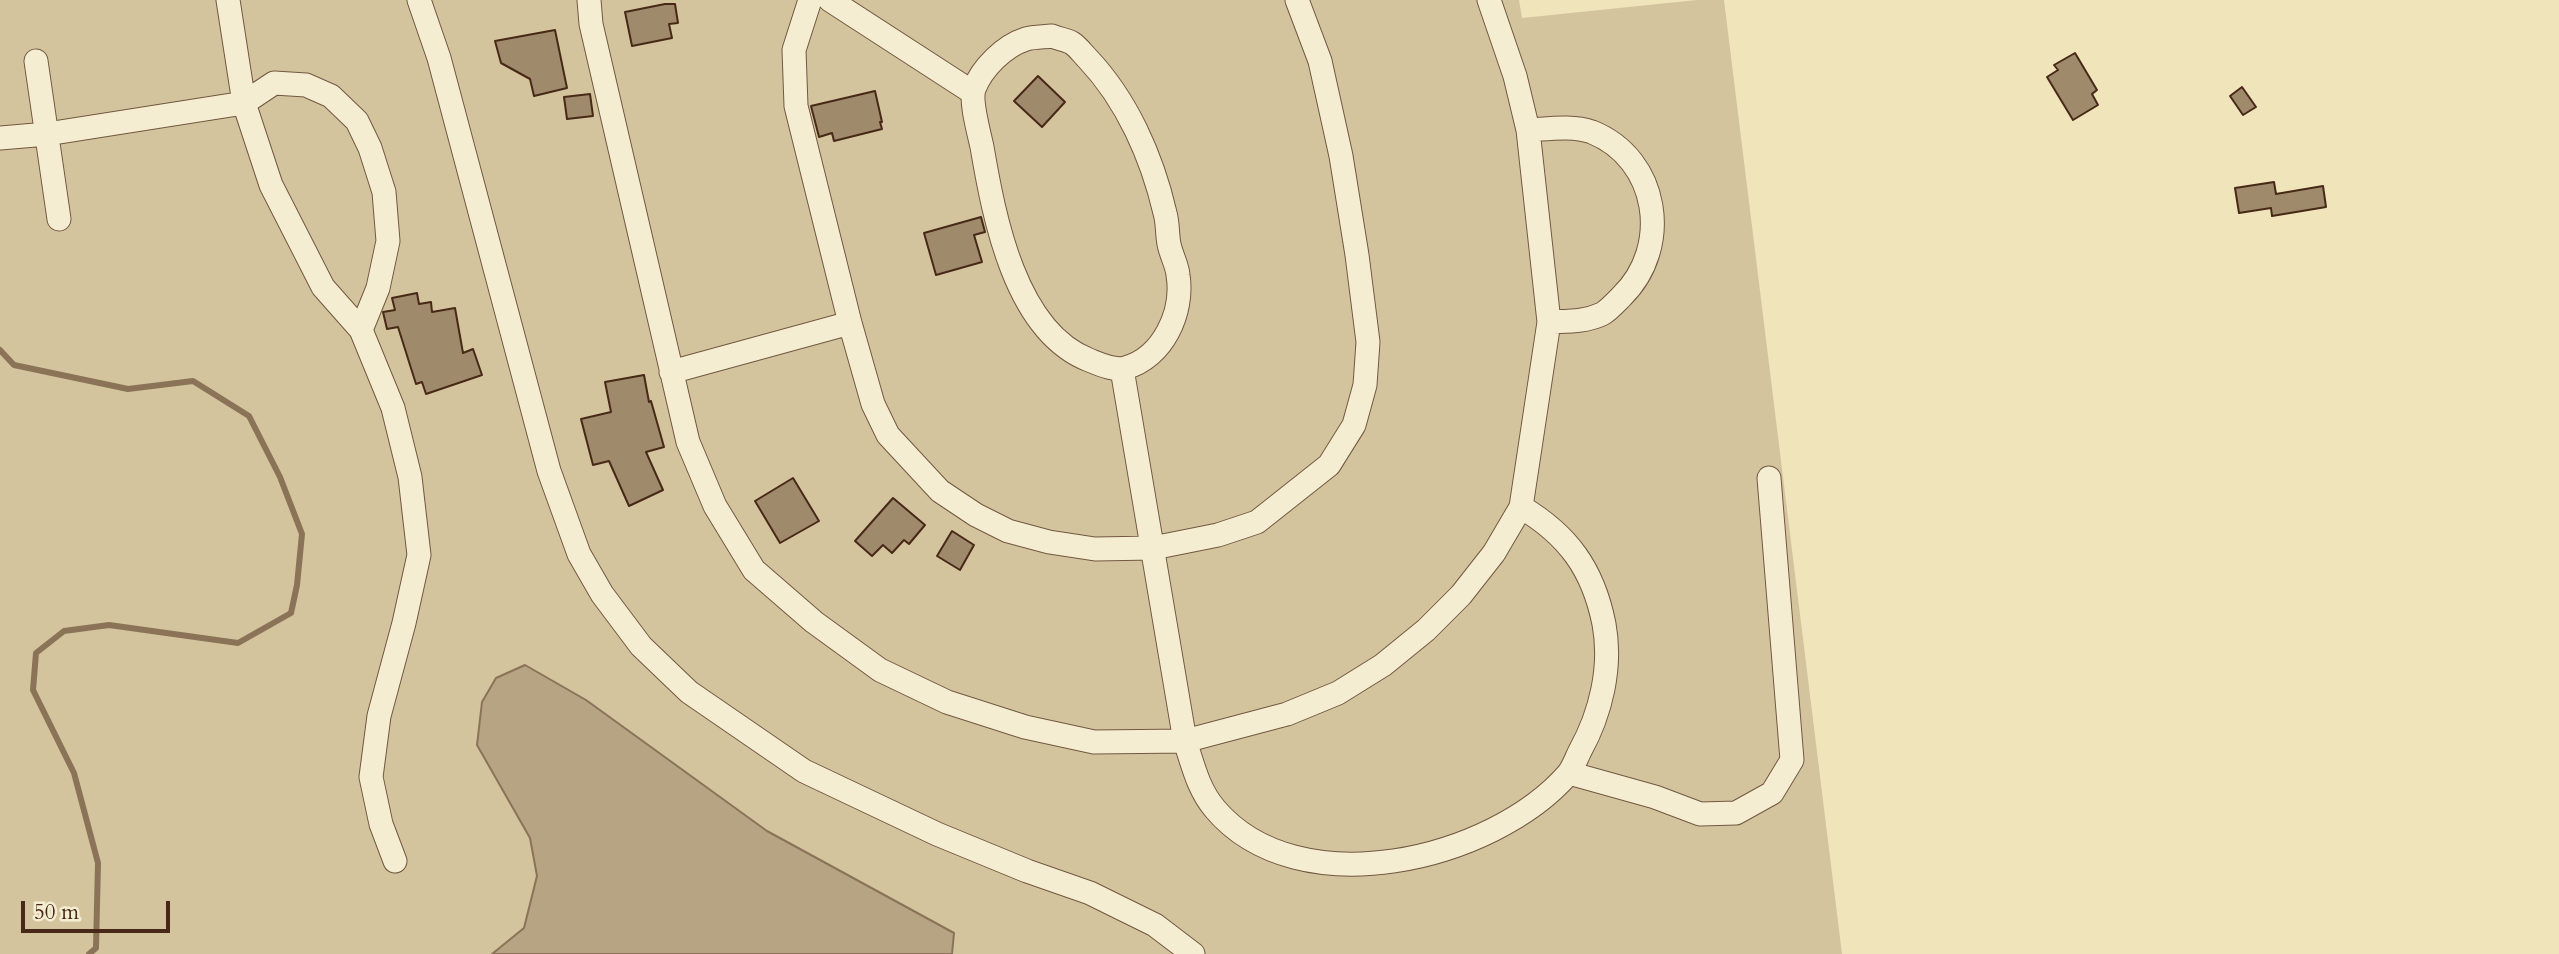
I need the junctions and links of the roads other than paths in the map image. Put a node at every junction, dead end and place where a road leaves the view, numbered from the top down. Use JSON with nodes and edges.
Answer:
{"nodes":[{"id":1,"x":228,"y":0,"type":"edge"},
{"id":2,"x":419,"y":0,"type":"edge"},
{"id":3,"x":589,"y":0,"type":"edge"},
{"id":4,"x":810,"y":0,"type":"edge"},
{"id":5,"x":830,"y":0,"type":"edge"},
{"id":6,"x":1297,"y":0,"type":"edge"},
{"id":7,"x":1489,"y":0,"type":"edge"},
{"id":8,"x":36,"y":61,"type":"dead end"},
{"id":9,"x":972,"y":92,"type":"junction"},
{"id":10,"x":244,"y":103,"type":"junction"},
{"id":11,"x":1528,"y":130,"type":"junction"},
{"id":12,"x":47,"y":134,"type":"junction"},
{"id":13,"x":0,"y":138,"type":"edge"},
{"id":14,"x":59,"y":219,"type":"dead end"},
{"id":15,"x":1549,"y":322,"type":"junction"},
{"id":16,"x":850,"y":323,"type":"junction"},
{"id":17,"x":361,"y":330,"type":"junction"},
{"id":18,"x":1122,"y":369,"type":"junction"},
{"id":19,"x":671,"y":372,"type":"junction"},
{"id":20,"x":1769,"y":478,"type":"dead end"},
{"id":21,"x":1521,"y":507,"type":"junction"},
{"id":22,"x":1153,"y":548,"type":"junction"},
{"id":23,"x":1185,"y":741,"type":"junction"},
{"id":24,"x":1569,"y":773,"type":"junction"},
{"id":25,"x":395,"y":861,"type":"dead end"},
{"id":26,"x":1193,"y":954,"type":"edge"}],
"edges":[{"from":1,"to":10,"type":"street"},
{"from":2,"to":26,"type":"street"},
{"from":3,"to":19,"type":"street"},
{"from":4,"to":16,"type":"street"},
{"from":5,"to":9,"type":"street"},
{"from":6,"to":22,"type":"street"},
{"from":7,"to":11,"type":"street"},
{"from":8,"to":12,"type":"street"},
{"from":9,"to":18,"type":"street"},
{"from":9,"to":18,"type":"street"},
{"from":10,"to":12,"type":"street"},
{"from":10,"to":17,"type":"street"},
{"from":10,"to":17,"type":"street"},
{"from":11,"to":15,"type":"street"},
{"from":11,"to":15,"type":"street"},
{"from":12,"to":13,"type":"street"},
{"from":12,"to":14,"type":"street"},
{"from":15,"to":21,"type":"street"},
{"from":16,"to":19,"type":"street"},
{"from":16,"to":22,"type":"street"},
{"from":17,"to":25,"type":"street"},
{"from":18,"to":22,"type":"street"},
{"from":19,"to":23,"type":"street"},
{"from":20,"to":24,"type":"street"},
{"from":21,"to":23,"type":"street"},
{"from":21,"to":24,"type":"street"},
{"from":22,"to":23,"type":"street"},
{"from":23,"to":24,"type":"street"}]}
